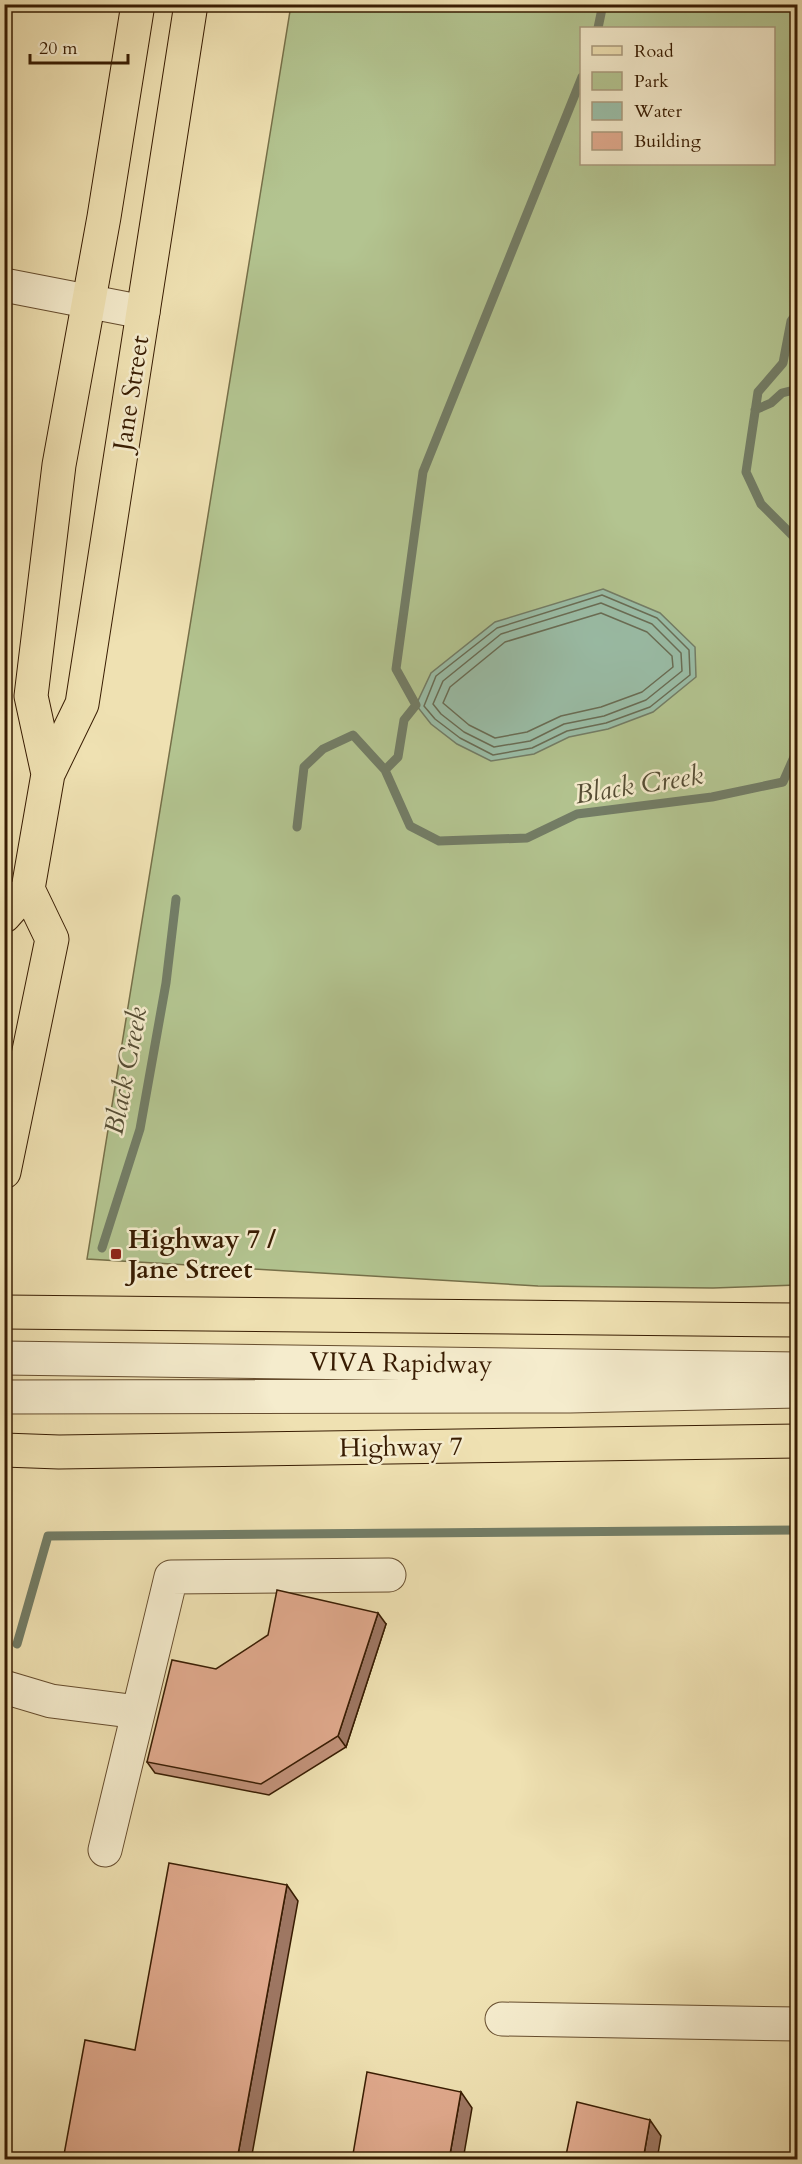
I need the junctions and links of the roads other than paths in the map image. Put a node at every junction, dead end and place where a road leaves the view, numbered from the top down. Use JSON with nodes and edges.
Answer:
{"nodes":[{"id":1,"x":138,"y":4,"type":"edge"},
{"id":2,"x":191,"y":4,"type":"edge"},
{"id":3,"x":4,"y":285,"type":"edge"},
{"id":4,"x":89,"y":300,"type":"junction"},
{"id":5,"x":143,"y":312,"type":"junction"},
{"id":6,"x":48,"y":774,"type":"junction"},
{"id":7,"x":28,"y":889,"type":"junction"},
{"id":8,"x":4,"y":916,"type":"edge"},
{"id":9,"x":4,"y":1172,"type":"edge"},
{"id":10,"x":4,"y":1312,"type":"edge"},
{"id":11,"x":798,"y":1320,"type":"edge"},
{"id":12,"x":4,"y":1358,"type":"edge"},
{"id":13,"x":798,"y":1369,"type":"edge"},
{"id":14,"x":798,"y":1391,"type":"edge"},
{"id":15,"x":4,"y":1397,"type":"edge"},
{"id":16,"x":798,"y":1441,"type":"edge"},
{"id":17,"x":4,"y":1450,"type":"edge"},
{"id":18,"x":389,"y":1575,"type":"dead end"},
{"id":19,"x":4,"y":1687,"type":"edge"},
{"id":20,"x":138,"y":1712,"type":"junction"},
{"id":21,"x":105,"y":1850,"type":"dead end"},
{"id":22,"x":502,"y":2019,"type":"dead end"},
{"id":23,"x":798,"y":2024,"type":"edge"}],
"edges":[{"from":1,"to":4,"type":"main road","name":"Jane Street"},
{"from":2,"to":5,"type":"main road","name":"Jane Street"},
{"from":3,"to":4,"type":"street"},
{"from":4,"to":5,"type":"street"},
{"from":4,"to":6,"type":"main road","name":"Jane Street"},
{"from":5,"to":6,"type":"main road","name":"Jane Street"},
{"from":6,"to":7,"type":"main road","name":"Jane Street"},
{"from":7,"to":8,"type":"main road"},
{"from":7,"to":9,"type":"main road"},
{"from":10,"to":11,"type":"main road"},
{"from":12,"to":13,"type":"street","name":"VIVA Rapidway"},
{"from":14,"to":15,"type":"street","name":"VIVA Rapidway"},
{"from":16,"to":17,"type":"main road","name":"Highway 7"},
{"from":18,"to":20,"type":"street"},
{"from":19,"to":20,"type":"street"},
{"from":20,"to":21,"type":"street"},
{"from":22,"to":23,"type":"street"}]}
